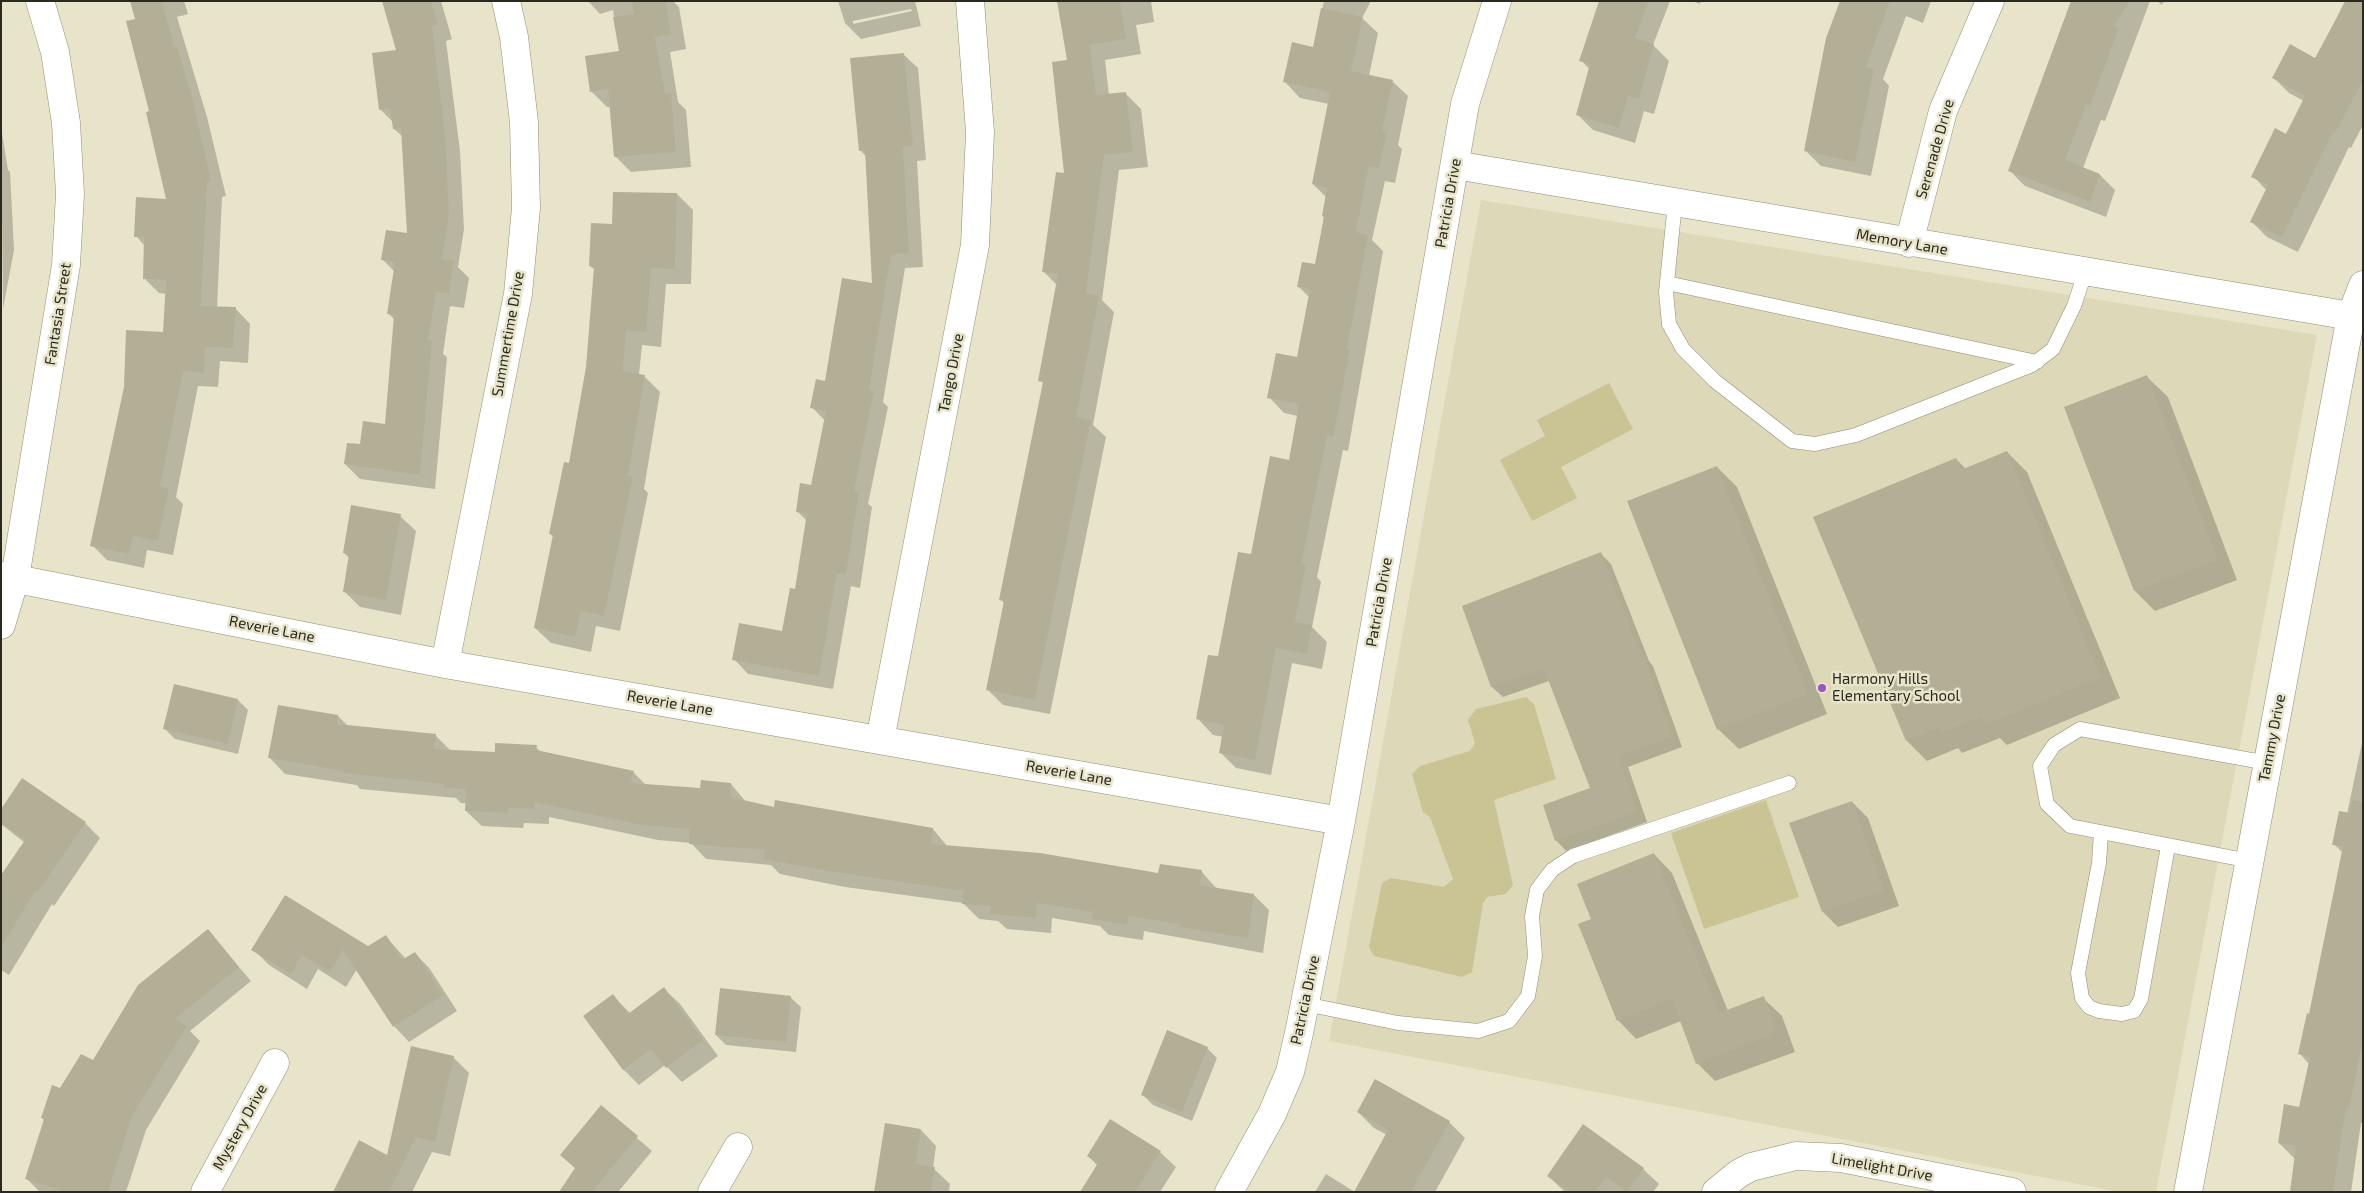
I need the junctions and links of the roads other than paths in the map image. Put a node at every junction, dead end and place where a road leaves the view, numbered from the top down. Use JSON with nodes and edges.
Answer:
{"nodes":[{"id":1,"x":40,"y":1,"type":"edge"},
{"id":2,"x":506,"y":1,"type":"edge"},
{"id":3,"x":970,"y":1,"type":"edge"},
{"id":4,"x":1497,"y":1,"type":"edge"},
{"id":5,"x":1990,"y":1,"type":"edge"},
{"id":6,"x":1455,"y":165,"type":"junction"},
{"id":7,"x":1675,"y":203,"type":"junction"},
{"id":8,"x":1909,"y":243,"type":"junction"},
{"id":9,"x":2085,"y":273,"type":"junction"},
{"id":10,"x":1667,"y":283,"type":"junction"},
{"id":11,"x":2363,"y":285,"type":"edge"},
{"id":12,"x":2350,"y":316,"type":"junction"},
{"id":13,"x":2037,"y":362,"type":"junction"},
{"id":14,"x":8,"y":577,"type":"edge"},
{"id":15,"x":1,"y":625,"type":"edge"},
{"id":16,"x":445,"y":664,"type":"junction"},
{"id":17,"x":880,"y":740,"type":"junction"},
{"id":18,"x":2268,"y":763,"type":"junction"},
{"id":19,"x":1789,"y":783,"type":"dead end"},
{"id":20,"x":1341,"y":821,"type":"junction"},
{"id":21,"x":2101,"y":833,"type":"junction"},
{"id":22,"x":2168,"y":846,"type":"junction"},
{"id":23,"x":2250,"y":861,"type":"junction"},
{"id":24,"x":1305,"y":1004,"type":"junction"},
{"id":25,"x":275,"y":1063,"type":"dead end"},
{"id":26,"x":738,"y":1147,"type":"dead end"},
{"id":27,"x":205,"y":1192,"type":"edge"},
{"id":28,"x":712,"y":1192,"type":"edge"},
{"id":29,"x":1229,"y":1192,"type":"edge"},
{"id":30,"x":1716,"y":1192,"type":"edge"},
{"id":31,"x":2012,"y":1192,"type":"edge"},
{"id":32,"x":2188,"y":1192,"type":"edge"}],
"edges":[{"from":1,"to":14,"type":"street","name":"Fantasia Street"},
{"from":2,"to":16,"type":"street","name":"Summertime Drive"},
{"from":3,"to":17,"type":"street","name":"Tango Drive"},
{"from":4,"to":6,"type":"street","name":"Patricia Drive"},
{"from":5,"to":8,"type":"street","name":"Serenade Drive"},
{"from":6,"to":7,"type":"street","name":"Memory Lane"},
{"from":6,"to":20,"type":"street","name":"Patricia Drive"},
{"from":7,"to":8,"type":"street","name":"Memory Lane"},
{"from":7,"to":10,"type":"lane"},
{"from":8,"to":9,"type":"street","name":"Memory Lane"},
{"from":9,"to":12,"type":"street","name":"Memory Lane"},
{"from":9,"to":13,"type":"lane"},
{"from":10,"to":13,"type":"lane"},
{"from":10,"to":13,"type":"lane"},
{"from":11,"to":12,"type":"street","name":"Tammy Drive"},
{"from":12,"to":18,"type":"street","name":"Tammy Drive"},
{"from":14,"to":15,"type":"street","name":"Fantasia Street"},
{"from":14,"to":16,"type":"street","name":"Reverie Lane"},
{"from":16,"to":17,"type":"street","name":"Reverie Lane"},
{"from":17,"to":20,"type":"street","name":"Reverie Lane"},
{"from":18,"to":21,"type":"lane"},
{"from":18,"to":23,"type":"street","name":"Tammy Drive"},
{"from":19,"to":24,"type":"lane"},
{"from":20,"to":24,"type":"street","name":"Patricia Drive"},
{"from":21,"to":22,"type":"lane"},
{"from":21,"to":22,"type":"lane"},
{"from":22,"to":23,"type":"lane"},
{"from":23,"to":32,"type":"street","name":"Tammy Drive"},
{"from":24,"to":29,"type":"street","name":"Patricia Drive"},
{"from":25,"to":27,"type":"street","name":"Mystery Drive"},
{"from":26,"to":28,"type":"street"},
{"from":30,"to":31,"type":"street","name":"Limelight Drive"}]}
